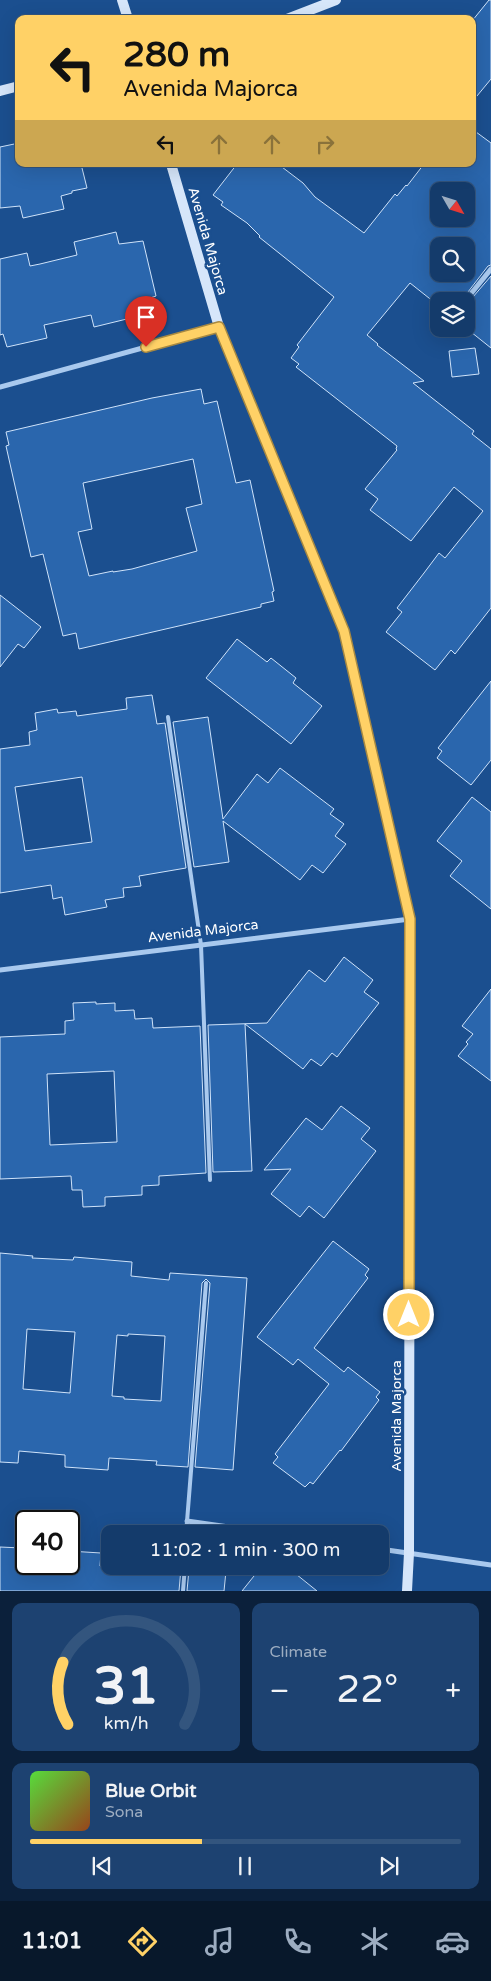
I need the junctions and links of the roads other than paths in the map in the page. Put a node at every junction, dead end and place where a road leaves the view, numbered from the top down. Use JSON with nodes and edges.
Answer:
{"nodes":[{"id":1,"x":122,"y":0,"type":"edge"},
{"id":2,"x":336,"y":0,"type":"edge"},
{"id":3,"x":127,"y":15,"type":"edge"},
{"id":4,"x":297,"y":15,"type":"edge"},
{"id":5,"x":15,"y":87,"type":"edge"},
{"id":6,"x":0,"y":91,"type":"edge"},
{"id":7,"x":172,"y":167,"type":"edge"},
{"id":8,"x":491,"y":269,"type":"edge"},
{"id":9,"x":472,"y":292,"type":"edge"},
{"id":10,"x":219,"y":327,"type":"junction"},
{"id":11,"x":0,"y":387,"type":"edge"},
{"id":12,"x":168,"y":717,"type":"dead end"},
{"id":13,"x":410,"y":919,"type":"junction"},
{"id":14,"x":201,"y":945,"type":"junction"},
{"id":15,"x":0,"y":970,"type":"edge"},
{"id":16,"x":210,"y":1180,"type":"dead end"},
{"id":17,"x":206,"y":1283,"type":"dead end"},
{"id":18,"x":187,"y":1521,"type":"junction"},
{"id":19,"x":187,"y":1525,"type":"edge"},
{"id":20,"x":215,"y":1525,"type":"edge"},
{"id":21,"x":389,"y":1550,"type":"edge"},
{"id":22,"x":409,"y":1553,"type":"junction"},
{"id":23,"x":491,"y":1565,"type":"edge"},
{"id":24,"x":184,"y":1575,"type":"edge"},
{"id":25,"x":183,"y":1591,"type":"edge"},
{"id":26,"x":407,"y":1591,"type":"edge"}],
"edges":[{"from":1,"to":3,"type":"street"},
{"from":2,"to":4,"type":"street"},
{"from":5,"to":6,"type":"street"},
{"from":7,"to":10,"type":"street","name":"Avenida Majorca"},
{"from":8,"to":9,"type":"street"},
{"from":10,"to":11,"type":"street"},
{"from":10,"to":13,"type":"street","name":"Avenida Majorca"},
{"from":12,"to":14,"type":"lane"},
{"from":13,"to":14,"type":"street","name":"Avenida Majorca"},
{"from":13,"to":22,"type":"street","name":"Avenida Majorca"},
{"from":14,"to":15,"type":"street","name":"Avenida Majorca"},
{"from":14,"to":16,"type":"lane"},
{"from":17,"to":18,"type":"lane"},
{"from":18,"to":19,"type":"lane"},
{"from":18,"to":20,"type":"street"},
{"from":21,"to":22,"type":"street"},
{"from":22,"to":23,"type":"street"},
{"from":22,"to":26,"type":"street","name":"Avenida Majorca"},
{"from":24,"to":25,"type":"lane"}]}
